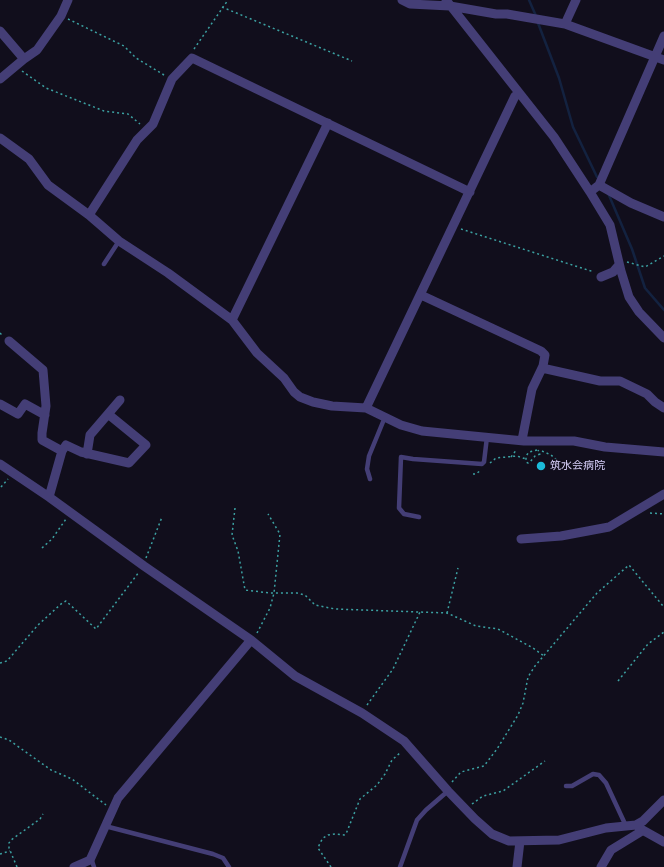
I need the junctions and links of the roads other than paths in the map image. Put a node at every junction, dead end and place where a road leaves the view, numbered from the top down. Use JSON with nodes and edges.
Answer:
{"nodes":[{"id":1,"x":68,"y":0,"type":"edge"},
{"id":2,"x":402,"y":0,"type":"edge"},
{"id":3,"x":576,"y":0,"type":"edge"},
{"id":4,"x":448,"y":3,"type":"edge"},
{"id":5,"x":566,"y":24,"type":"junction"},
{"id":6,"x":0,"y":31,"type":"edge"},
{"id":7,"x":664,"y":36,"type":"edge"},
{"id":8,"x":655,"y":57,"type":"junction"},
{"id":9,"x":24,"y":59,"type":"junction"},
{"id":10,"x":664,"y":60,"type":"edge"},
{"id":11,"x":0,"y":80,"type":"edge"},
{"id":12,"x":515,"y":96,"type":"dead end"},
{"id":13,"x":328,"y":123,"type":"junction"},
{"id":14,"x":0,"y":138,"type":"edge"},
{"id":15,"x":599,"y":185,"type":"junction"},
{"id":16,"x":470,"y":192,"type":"junction"},
{"id":17,"x":590,"y":192,"type":"junction"},
{"id":18,"x":89,"y":215,"type":"junction"},
{"id":19,"x":664,"y":218,"type":"edge"},
{"id":20,"x":119,"y":241,"type":"junction"},
{"id":21,"x":619,"y":263,"type":"junction"},
{"id":22,"x":104,"y":264,"type":"dead end"},
{"id":23,"x":603,"y":277,"type":"road end"},
{"id":24,"x":421,"y":295,"type":"junction"},
{"id":25,"x":232,"y":320,"type":"junction"},
{"id":26,"x":664,"y":338,"type":"edge"},
{"id":27,"x":9,"y":341,"type":"dead end"},
{"id":28,"x":542,"y":368,"type":"junction"},
{"id":29,"x":120,"y":400,"type":"dead end"},
{"id":30,"x":0,"y":404,"type":"edge"},
{"id":31,"x":366,"y":408,"type":"junction"},
{"id":32,"x":664,"y":408,"type":"edge"},
{"id":33,"x":108,"y":414,"type":"junction"},
{"id":34,"x":45,"y":415,"type":"junction"},
{"id":35,"x":385,"y":417,"type":"junction"},
{"id":36,"x":488,"y":437,"type":"junction"},
{"id":37,"x":522,"y":440,"type":"junction"},
{"id":38,"x":62,"y":452,"type":"junction"},
{"id":39,"x":664,"y":452,"type":"edge"},
{"id":40,"x":87,"y":454,"type":"junction"},
{"id":41,"x":0,"y":464,"type":"edge"},
{"id":42,"x":370,"y":479,"type":"dead end"},
{"id":43,"x":664,"y":494,"type":"edge"},
{"id":44,"x":49,"y":497,"type":"junction"},
{"id":45,"x":418,"y":517,"type":"dead end"},
{"id":46,"x":521,"y":539,"type":"dead end"},
{"id":47,"x":251,"y":640,"type":"junction"},
{"id":48,"x":566,"y":786,"type":"dead end"},
{"id":49,"x":447,"y":790,"type":"junction"},
{"id":50,"x":664,"y":800,"type":"edge"},
{"id":51,"x":105,"y":826,"type":"junction"},
{"id":52,"x":626,"y":826,"type":"junction"},
{"id":53,"x":639,"y":828,"type":"junction"},
{"id":54,"x":520,"y":841,"type":"junction"},
{"id":55,"x":664,"y":842,"type":"edge"},
{"id":56,"x":91,"y":858,"type":"junction"},
{"id":57,"x":74,"y":867,"type":"edge"},
{"id":58,"x":94,"y":867,"type":"edge"},
{"id":59,"x":229,"y":867,"type":"edge"},
{"id":60,"x":400,"y":867,"type":"edge"},
{"id":61,"x":517,"y":867,"type":"edge"},
{"id":62,"x":601,"y":867,"type":"edge"}],
"edges":[{"from":1,"to":9,"type":"street"},
{"from":2,"to":4,"type":"street"},
{"from":3,"to":5,"type":"street"},
{"from":4,"to":5,"type":"street"},
{"from":4,"to":17,"type":"street"},
{"from":5,"to":8,"type":"street"},
{"from":6,"to":9,"type":"street"},
{"from":7,"to":8,"type":"street"},
{"from":8,"to":10,"type":"street"},
{"from":8,"to":15,"type":"street"},
{"from":9,"to":11,"type":"street"},
{"from":12,"to":16,"type":"street"},
{"from":13,"to":16,"type":"street"},
{"from":13,"to":18,"type":"street"},
{"from":13,"to":25,"type":"street"},
{"from":14,"to":18,"type":"street"},
{"from":15,"to":17,"type":"street"},
{"from":15,"to":19,"type":"street"},
{"from":16,"to":24,"type":"street"},
{"from":17,"to":21,"type":"street"},
{"from":18,"to":20,"type":"street"},
{"from":20,"to":22,"type":"lane"},
{"from":20,"to":25,"type":"street"},
{"from":21,"to":23,"type":"street"},
{"from":21,"to":26,"type":"street"},
{"from":24,"to":28,"type":"street"},
{"from":24,"to":31,"type":"street"},
{"from":25,"to":31,"type":"street"},
{"from":27,"to":34,"type":"street"},
{"from":28,"to":32,"type":"street"},
{"from":28,"to":37,"type":"street"},
{"from":29,"to":33,"type":"street"},
{"from":30,"to":34,"type":"street"},
{"from":31,"to":35,"type":"street"},
{"from":33,"to":40,"type":"street"},
{"from":33,"to":40,"type":"street"},
{"from":34,"to":38,"type":"street"},
{"from":35,"to":36,"type":"street"},
{"from":35,"to":42,"type":"lane"},
{"from":36,"to":37,"type":"street"},
{"from":36,"to":45,"type":"lane"},
{"from":37,"to":39,"type":"street"},
{"from":38,"to":40,"type":"street"},
{"from":38,"to":44,"type":"street"},
{"from":41,"to":44,"type":"street"},
{"from":43,"to":46,"type":"street"},
{"from":44,"to":47,"type":"street"},
{"from":47,"to":49,"type":"street"},
{"from":47,"to":51,"type":"street"},
{"from":48,"to":52,"type":"lane"},
{"from":49,"to":54,"type":"street"},
{"from":49,"to":60,"type":"lane"},
{"from":50,"to":53,"type":"street"},
{"from":51,"to":56,"type":"street"},
{"from":51,"to":59,"type":"lane"},
{"from":52,"to":53,"type":"street"},
{"from":52,"to":54,"type":"street"},
{"from":53,"to":55,"type":"street"},
{"from":53,"to":62,"type":"street"},
{"from":54,"to":61,"type":"street"},
{"from":56,"to":57,"type":"street"},
{"from":56,"to":58,"type":"lane"}]}
